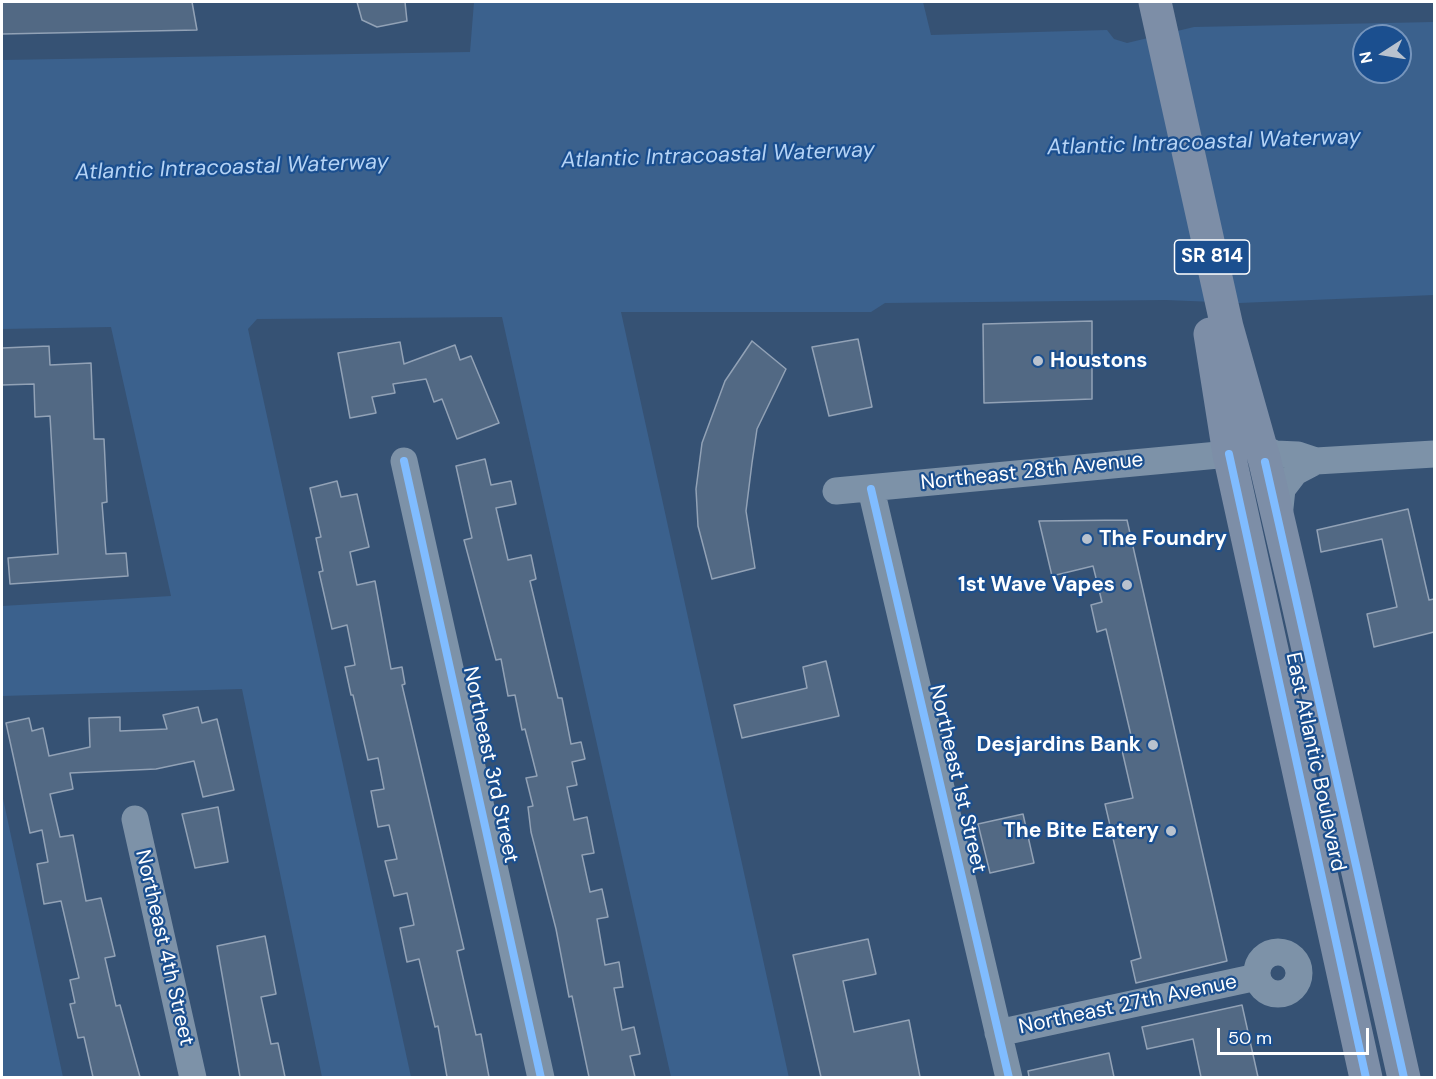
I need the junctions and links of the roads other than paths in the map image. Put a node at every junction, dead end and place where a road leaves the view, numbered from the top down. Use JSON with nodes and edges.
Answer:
{"nodes":[{"id":1,"x":1134,"y":2,"type":"edge"},
{"id":2,"x":1155,"y":2,"type":"edge"},
{"id":3,"x":1219,"y":328,"type":"junction"},
{"id":4,"x":1260,"y":447,"type":"junction"},
{"id":5,"x":1229,"y":454,"type":"junction"},
{"id":6,"x":1434,"y":454,"type":"edge"},
{"id":7,"x":404,"y":461,"type":"dead end"},
{"id":8,"x":1316,"y":461,"type":"junction"},
{"id":9,"x":871,"y":489,"type":"junction"},
{"id":10,"x":836,"y":491,"type":"dead end"},
{"id":11,"x":1278,"y":520,"type":"junction"},
{"id":12,"x":135,"y":819,"type":"dead end"},
{"id":13,"x":1322,"y":880,"type":"junction"},
{"id":14,"x":1376,"y":951,"type":"junction"},
{"id":15,"x":1339,"y":959,"type":"junction"},
{"id":16,"x":1393,"y":1027,"type":"junction"},
{"id":17,"x":998,"y":1033,"type":"junction"},
{"id":18,"x":193,"y":1077,"type":"edge"},
{"id":19,"x":541,"y":1077,"type":"edge"},
{"id":20,"x":1009,"y":1077,"type":"edge"},
{"id":21,"x":1366,"y":1077,"type":"edge"},
{"id":22,"x":1404,"y":1077,"type":"edge"}],
"edges":[{"from":1,"to":3,"type":"main road","name":"East Atlantic Boulevard","number":"SR 814"},
{"from":2,"to":3,"type":"main road","name":"East Atlantic Boulevard","number":"SR 814"},
{"from":3,"to":4,"type":"main road","name":"East Atlantic Boulevard","number":"SR 814"},
{"from":3,"to":5,"type":"main road","name":"East Atlantic Boulevard","number":"SR 814"},
{"from":4,"to":8,"type":"street"},
{"from":4,"to":11,"type":"main road","name":"East Atlantic Boulevard","number":"SR 814"},
{"from":5,"to":9,"type":"street","name":"Northeast 28th Avenue"},
{"from":5,"to":11,"type":"main road"},
{"from":5,"to":13,"type":"main road","name":"East Atlantic Boulevard","number":"SR 814"},
{"from":6,"to":8,"type":"street"},
{"from":7,"to":19,"type":"street","name":"Northeast 3rd Street"},
{"from":8,"to":11,"type":"street"},
{"from":9,"to":10,"type":"street","name":"Northeast 28th Avenue"},
{"from":9,"to":17,"type":"street","name":"Northeast 1st Street"},
{"from":11,"to":14,"type":"main road","name":"East Atlantic Boulevard","number":"SR 814"},
{"from":12,"to":18,"type":"street","name":"Northeast 4th Street"},
{"from":13,"to":14,"type":"main road"},
{"from":13,"to":15,"type":"main road","name":"East Atlantic Boulevard","number":"SR 814"},
{"from":14,"to":16,"type":"main road","name":"East Atlantic Boulevard","number":"SR 814"},
{"from":15,"to":16,"type":"main road"},
{"from":15,"to":17,"type":"street","name":"Northeast 27th Avenue"},
{"from":15,"to":21,"type":"main road","name":"East Atlantic Boulevard","number":"SR 814"},
{"from":16,"to":22,"type":"main road","name":"East Atlantic Boulevard","number":"SR 814"},
{"from":17,"to":20,"type":"street","name":"Northeast 1st Street"}]}
